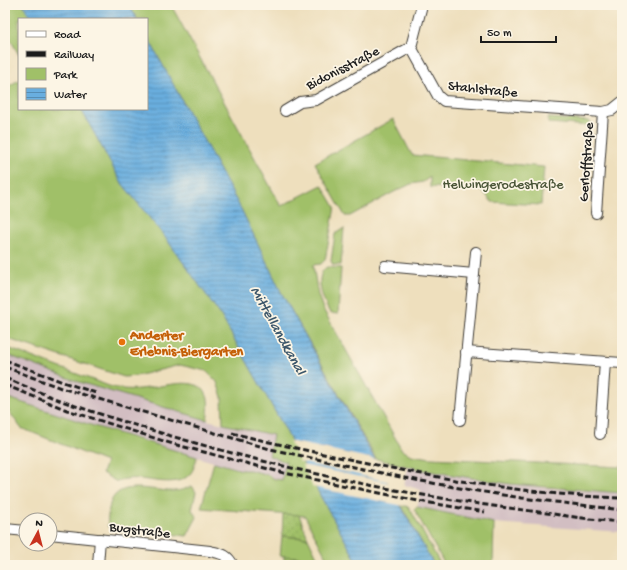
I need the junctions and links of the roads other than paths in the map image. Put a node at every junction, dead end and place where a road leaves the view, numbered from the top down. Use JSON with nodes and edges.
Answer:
{"nodes":[{"id":1,"x":422,"y":5,"type":"edge"},
{"id":2,"x":411,"y":47,"type":"junction"},
{"id":3,"x":622,"y":102,"type":"edge"},
{"id":4,"x":286,"y":111,"type":"dead end"},
{"id":5,"x":603,"y":112,"type":"junction"},
{"id":6,"x":596,"y":213,"type":"dead end"},
{"id":7,"x":476,"y":252,"type":"dead end"},
{"id":8,"x":384,"y":266,"type":"dead end"},
{"id":9,"x":474,"y":274,"type":"junction"},
{"id":10,"x":466,"y":352,"type":"junction"},
{"id":11,"x":605,"y":362,"type":"junction"},
{"id":12,"x":622,"y":363,"type":"edge"},
{"id":13,"x":460,"y":420,"type":"dead end"},
{"id":14,"x":600,"y":434,"type":"dead end"},
{"id":15,"x":5,"y":529,"type":"edge"},
{"id":16,"x":18,"y":530,"type":"edge"},
{"id":17,"x":58,"y":535,"type":"edge"},
{"id":18,"x":100,"y":539,"type":"junction"},
{"id":19,"x":98,"y":565,"type":"edge"},
{"id":20,"x":233,"y":565,"type":"edge"}],
"edges":[{"from":1,"to":2,"type":"street"},
{"from":2,"to":4,"type":"street","name":"Bidonisstraße"},
{"from":2,"to":5,"type":"street","name":"Stahlstraße"},
{"from":3,"to":5,"type":"street"},
{"from":5,"to":6,"type":"street","name":"Gerloffstraße"},
{"from":7,"to":9,"type":"street"},
{"from":8,"to":9,"type":"street"},
{"from":9,"to":10,"type":"street"},
{"from":10,"to":11,"type":"street"},
{"from":10,"to":13,"type":"street"},
{"from":11,"to":12,"type":"street"},
{"from":11,"to":14,"type":"street"},
{"from":15,"to":16,"type":"street"},
{"from":17,"to":18,"type":"street","name":"Bugstraße"},
{"from":18,"to":19,"type":"street"},
{"from":18,"to":20,"type":"street","name":"Bugstraße"}]}
